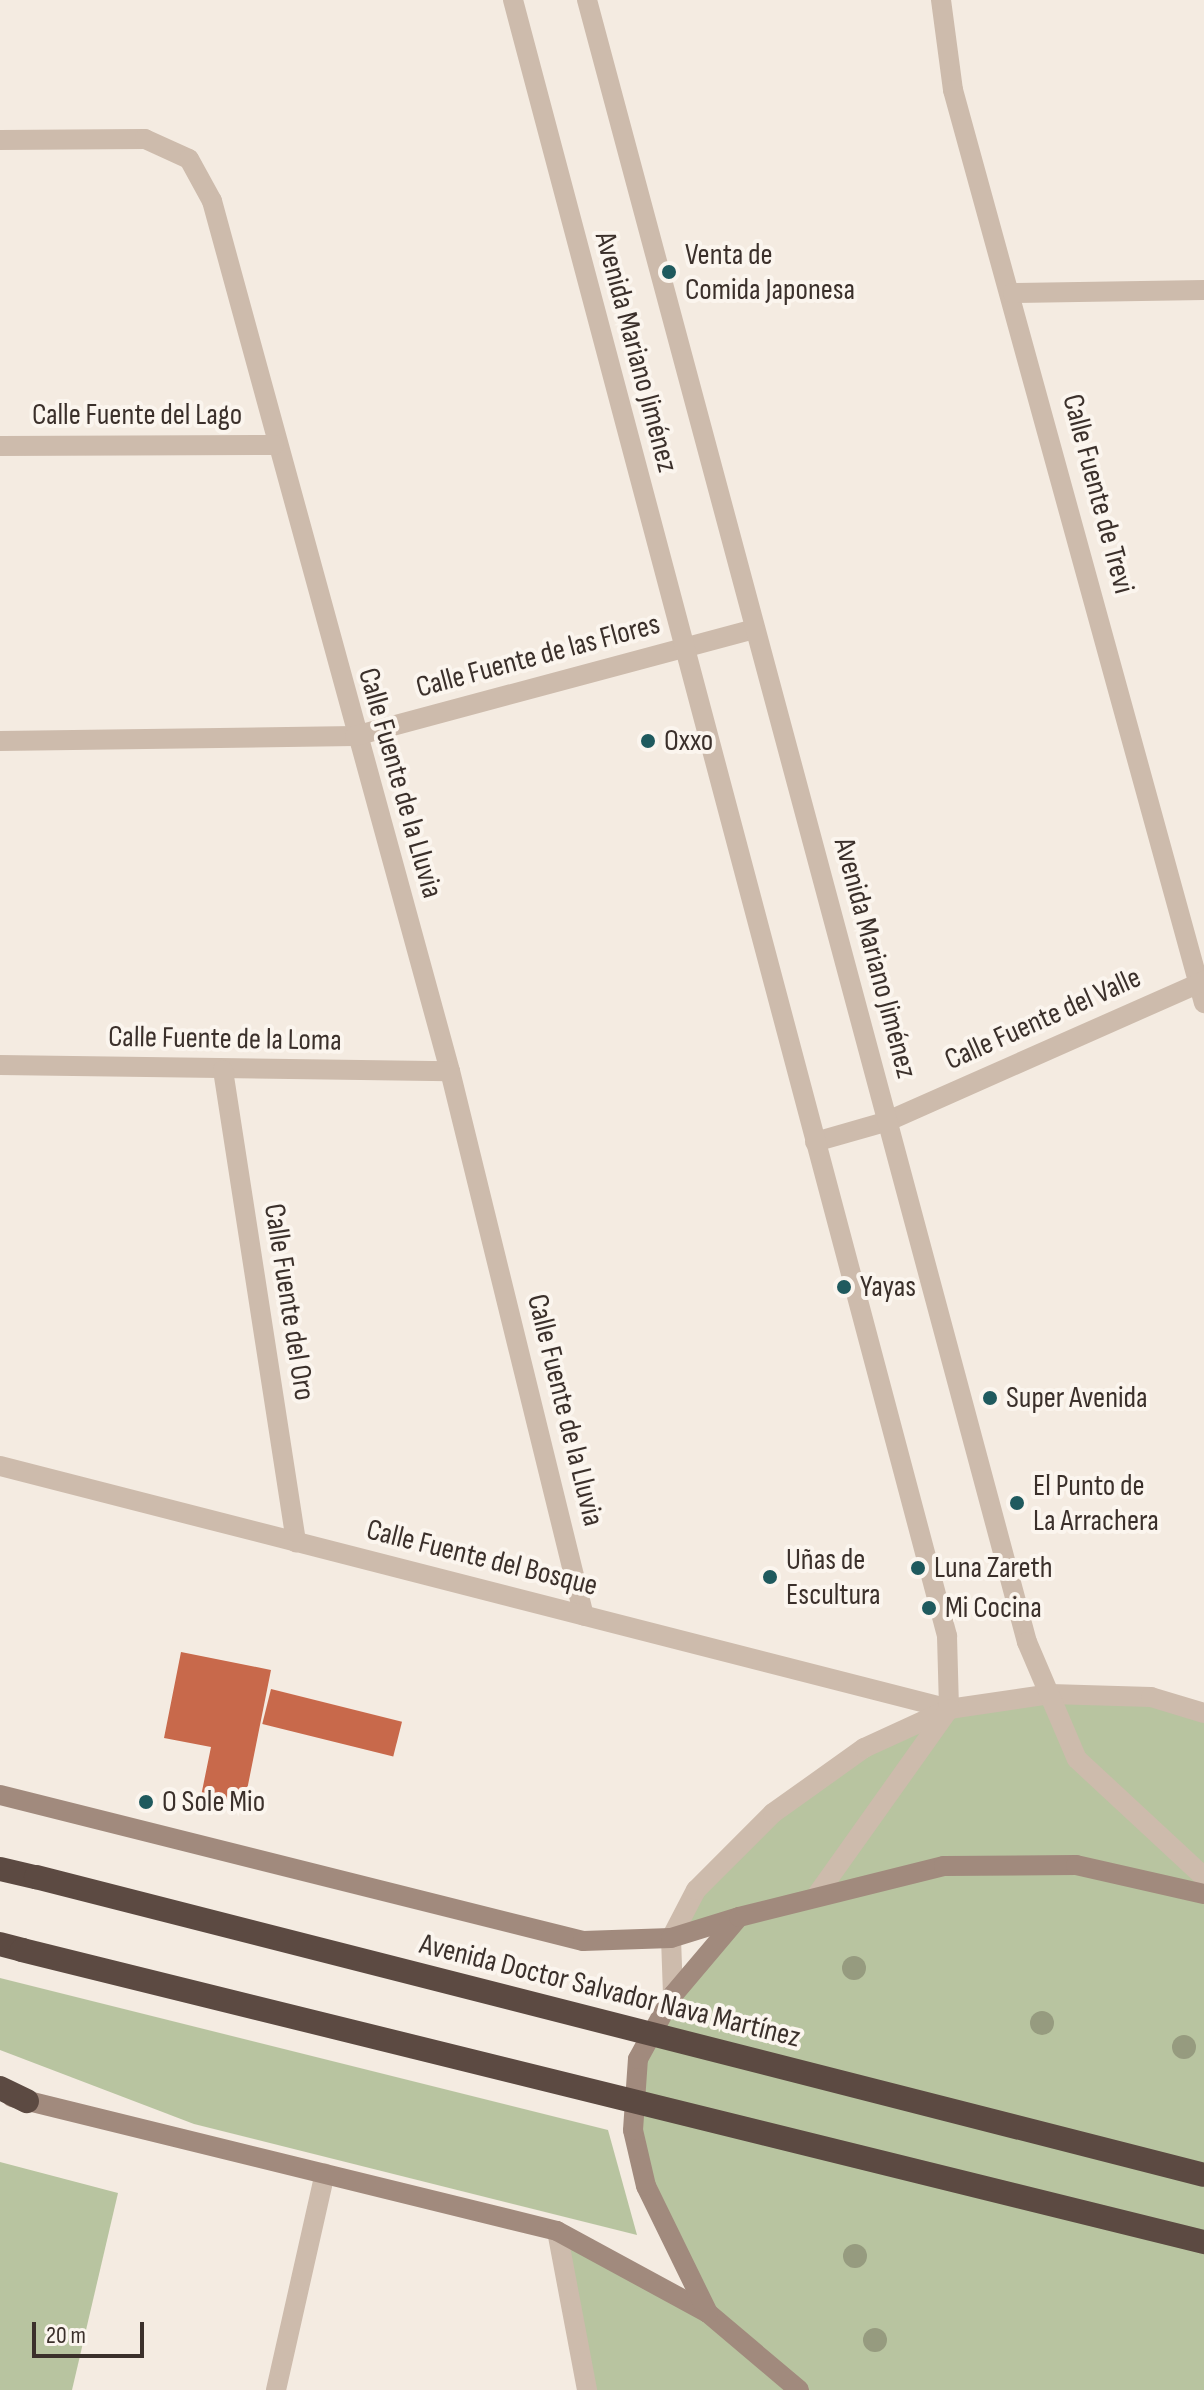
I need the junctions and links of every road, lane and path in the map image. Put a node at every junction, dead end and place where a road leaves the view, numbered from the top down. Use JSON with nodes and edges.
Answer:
{"nodes":[{"id":1,"x":513,"y":0,"type":"edge"},
{"id":2,"x":587,"y":0,"type":"edge"},
{"id":3,"x":941,"y":0,"type":"edge"},
{"id":4,"x":0,"y":140,"type":"edge"},
{"id":5,"x":1204,"y":290,"type":"edge"},
{"id":6,"x":1013,"y":293,"type":"junction"},
{"id":7,"x":274,"y":445,"type":"junction"},
{"id":8,"x":0,"y":446,"type":"edge"},
{"id":9,"x":755,"y":629,"type":"junction"},
{"id":10,"x":682,"y":648,"type":"junction"},
{"id":11,"x":355,"y":736,"type":"junction"},
{"id":12,"x":0,"y":741,"type":"edge"},
{"id":13,"x":1201,"y":982,"type":"edge"},
{"id":14,"x":1204,"y":1003,"type":"edge"},
{"id":15,"x":0,"y":1065,"type":"edge"},
{"id":16,"x":223,"y":1070,"type":"junction"},
{"id":17,"x":450,"y":1071,"type":"junction"},
{"id":18,"x":888,"y":1121,"type":"junction"},
{"id":19,"x":815,"y":1142,"type":"junction"},
{"id":20,"x":0,"y":1466,"type":"edge"},
{"id":21,"x":296,"y":1542,"type":"junction"},
{"id":22,"x":584,"y":1616,"type":"junction"},
{"id":23,"x":1050,"y":1694,"type":"junction"},
{"id":24,"x":949,"y":1709,"type":"junction"},
{"id":25,"x":1204,"y":1713,"type":"edge"},
{"id":26,"x":0,"y":1795,"type":"edge"},
{"id":27,"x":0,"y":1869,"type":"edge"},
{"id":28,"x":1204,"y":1877,"type":"edge"},
{"id":29,"x":818,"y":1893,"type":"junction"},
{"id":30,"x":1204,"y":1894,"type":"edge"},
{"id":31,"x":739,"y":1917,"type":"junction"},
{"id":32,"x":671,"y":1938,"type":"junction"},
{"id":33,"x":11,"y":1947,"type":"edge"},
{"id":34,"x":673,"y":1995,"type":"junction"},
{"id":35,"x":0,"y":2091,"type":"edge"},
{"id":36,"x":27,"y":2101,"type":"joint"},
{"id":37,"x":325,"y":2173,"type":"junction"},
{"id":38,"x":1204,"y":2175,"type":"edge"},
{"id":39,"x":557,"y":2231,"type":"junction"},
{"id":40,"x":1204,"y":2242,"type":"edge"},
{"id":41,"x":708,"y":2313,"type":"junction"},
{"id":42,"x":276,"y":2390,"type":"edge"},
{"id":43,"x":587,"y":2390,"type":"edge"},
{"id":44,"x":799,"y":2390,"type":"edge"}],
"edges":[{"from":1,"to":10,"type":"street","name":"Avenida Mariano Jiménez"},
{"from":2,"to":9,"type":"street","name":"Avenida Mariano Jiménez"},
{"from":3,"to":6,"type":"street","name":"Calle Fuente de Trevi"},
{"from":4,"to":7,"type":"street","name":"Calle Fuente de la Lluvia"},
{"from":5,"to":6,"type":"street"},
{"from":6,"to":13,"type":"street","name":"Calle Fuente de Trevi"},
{"from":7,"to":8,"type":"street","name":"Calle Fuente del Lago"},
{"from":7,"to":11,"type":"street","name":"Calle Fuente de la Lluvia"},
{"from":9,"to":10,"type":"street","name":"Calle Fuente de las Flores"},
{"from":9,"to":18,"type":"street","name":"Avenida Mariano Jiménez"},
{"from":10,"to":11,"type":"street","name":"Calle Fuente de las Flores"},
{"from":10,"to":19,"type":"street","name":"Avenida Mariano Jiménez"},
{"from":11,"to":12,"type":"street","name":"Calle Fuente de las Flores"},
{"from":11,"to":17,"type":"street","name":"Calle Fuente de la Lluvia"},
{"from":13,"to":14,"type":"street","name":"Calle Fuente de Trevi"},
{"from":13,"to":18,"type":"street","name":"Calle Fuente del Valle"},
{"from":15,"to":16,"type":"street","name":"Calle Fuente de la Loma"},
{"from":16,"to":17,"type":"street","name":"Calle Fuente de la Loma"},
{"from":16,"to":21,"type":"street","name":"Calle Fuente del Oro"},
{"from":17,"to":22,"type":"street","name":"Calle Fuente de la Lluvia"},
{"from":18,"to":19,"type":"street","name":"Calle Fuente del Valle"},
{"from":18,"to":23,"type":"street","name":"Avenida Mariano Jiménez"},
{"from":19,"to":24,"type":"street","name":"Avenida Mariano Jiménez"},
{"from":20,"to":21,"type":"street","name":"Calle Fuente del Bosque"},
{"from":21,"to":22,"type":"street","name":"Calle Fuente del Bosque"},
{"from":22,"to":24,"type":"street","name":"Calle Fuente del Bosque"},
{"from":23,"to":24,"type":"street","name":"Calle Fuente del Bosque"},
{"from":23,"to":25,"type":"street","name":"Calle Fuente del Bosque"},
{"from":23,"to":28,"type":"street","name":"Avenida Mariano Jiménez"},
{"from":24,"to":29,"type":"street"},
{"from":24,"to":32,"type":"street","name":"Calle Fuente del Bosque"},
{"from":26,"to":32,"type":"main road","name":"Avenida Doctor Salvador Nava Martínez"},
{"from":27,"to":38,"type":"highway","name":"Avenida Doctor Salvador Nava Martínez","bridge":true},
{"from":29,"to":30,"type":"main road","name":"Avenida Doctor Salvador Nava Martínez"},
{"from":29,"to":31,"type":"main road","name":"Avenida Doctor Salvador Nava Martínez"},
{"from":31,"to":32,"type":"main road","name":"Avenida Doctor Salvador Nava Martínez"},
{"from":31,"to":34,"type":"main road"},
{"from":32,"to":34,"type":"street","name":"Calle Fuente del Bosque"},
{"from":33,"to":40,"type":"highway","bridge":true},
{"from":34,"to":41,"type":"main road"},
{"from":35,"to":36,"type":"highway"},
{"from":36,"to":37,"type":"main road"},
{"from":37,"to":39,"type":"main road"},
{"from":37,"to":42,"type":"street"},
{"from":39,"to":41,"type":"main road"},
{"from":39,"to":43,"type":"street"},
{"from":41,"to":44,"type":"main road"}]}
